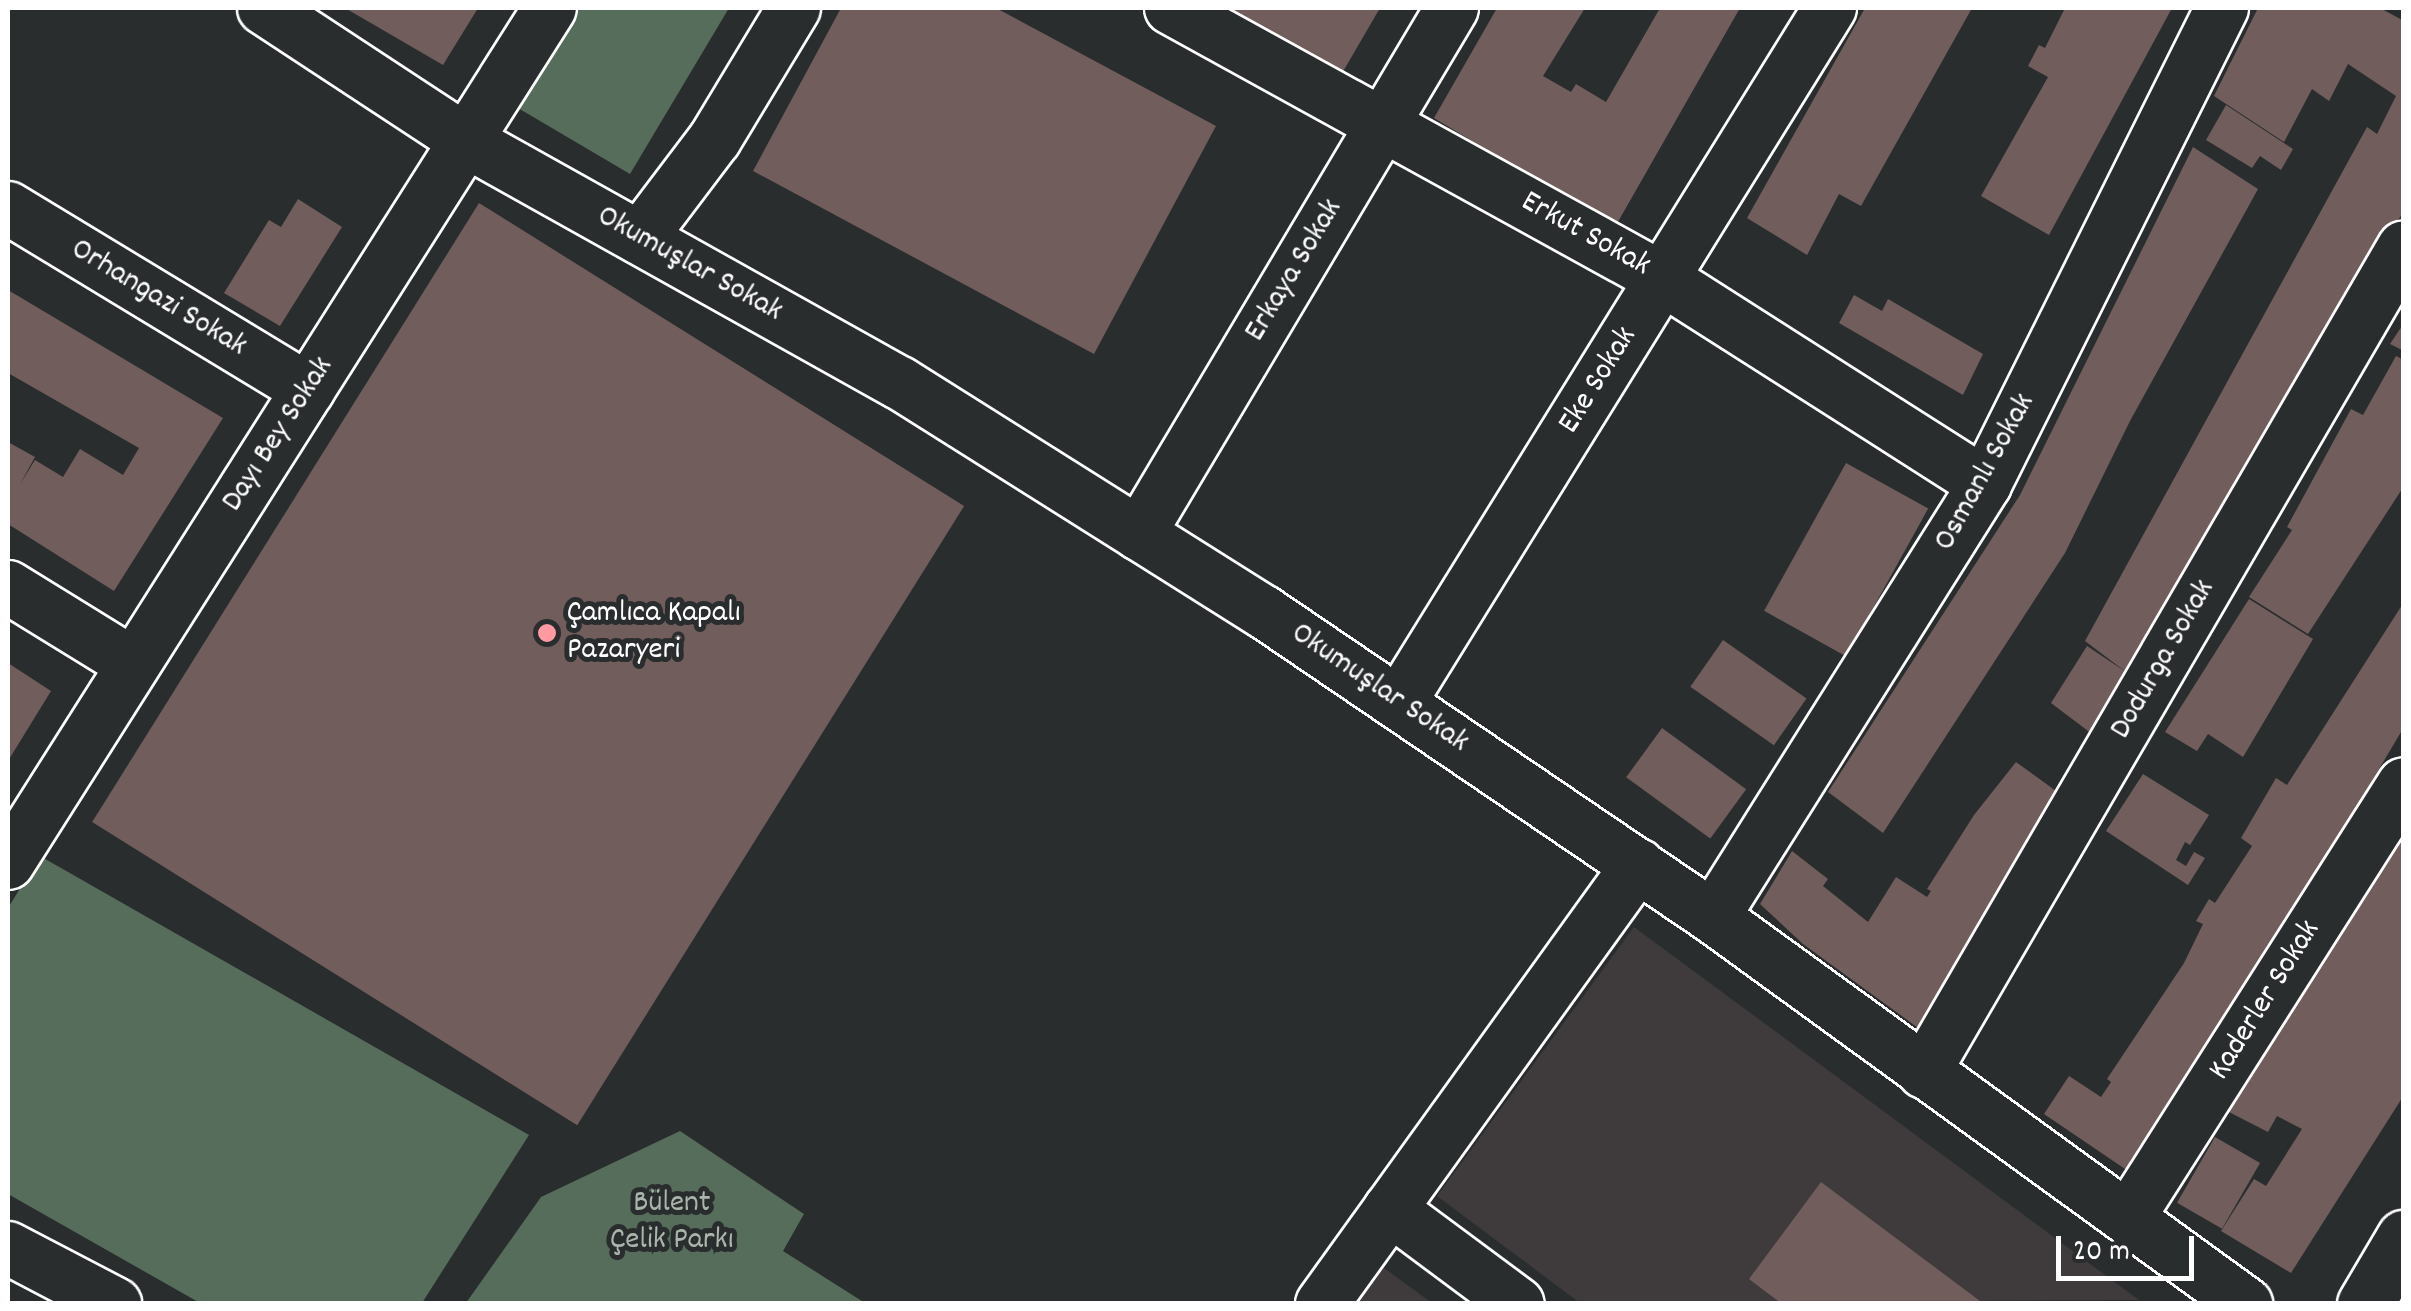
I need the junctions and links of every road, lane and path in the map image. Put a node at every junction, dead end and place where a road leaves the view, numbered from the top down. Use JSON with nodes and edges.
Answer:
{"nodes":[{"id":1,"x":264,"y":8,"type":"edge"},
{"id":2,"x":550,"y":8,"type":"edge"},
{"id":3,"x":794,"y":8,"type":"edge"},
{"id":4,"x":1171,"y":8,"type":"edge"},
{"id":5,"x":1452,"y":8,"type":"edge"},
{"id":6,"x":1830,"y":8,"type":"edge"},
{"id":7,"x":2222,"y":8,"type":"edge"},
{"id":8,"x":1383,"y":123,"type":"junction"},
{"id":9,"x":468,"y":142,"type":"junction"},
{"id":10,"x":8,"y":208,"type":"edge"},
{"id":11,"x":640,"y":238,"type":"junction"},
{"id":12,"x":2404,"y":247,"type":"edge"},
{"id":13,"x":1662,"y":279,"type":"junction"},
{"id":14,"x":308,"y":390,"type":"junction"},
{"id":15,"x":1986,"y":484,"type":"junction"},
{"id":16,"x":1139,"y":534,"type":"junction"},
{"id":17,"x":8,"y":586,"type":"edge"},
{"id":18,"x":133,"y":664,"type":"junction"},
{"id":19,"x":1399,"y":703,"type":"junction"},
{"id":20,"x":2404,"y":784,"type":"edge"},
{"id":21,"x":8,"y":863,"type":"edge"},
{"id":22,"x":1638,"y":865,"type":"junction"},
{"id":23,"x":1713,"y":917,"type":"junction"},
{"id":24,"x":1924,"y":1072,"type":"junction"},
{"id":25,"x":1390,"y":1209,"type":"junction"},
{"id":26,"x":2128,"y":1218,"type":"junction"},
{"id":27,"x":2404,"y":1238,"type":"edge"},
{"id":28,"x":8,"y":1248,"type":"edge"},
{"id":29,"x":60,"y":1291,"type":"edge"},
{"id":30,"x":115,"y":1304,"type":"edge"},
{"id":31,"x":1322,"y":1304,"type":"edge"},
{"id":32,"x":1518,"y":1304,"type":"edge"},
{"id":33,"x":2246,"y":1304,"type":"edge"},
{"id":34,"x":2365,"y":1304,"type":"edge"}],
"edges":[{"from":1,"to":9,"type":"street","name":"Okumuşlar Sokak"},
{"from":2,"to":9,"type":"street","name":"Dayı Bey Sokak"},
{"from":3,"to":11,"type":"street"},
{"from":4,"to":8,"type":"street","name":"Erkut Sokak"},
{"from":5,"to":8,"type":"street","name":"Erkaya Sokak"},
{"from":6,"to":13,"type":"street","name":"Eke Sokak"},
{"from":7,"to":15,"type":"street","name":"Osmanlı Sokak"},
{"from":8,"to":13,"type":"street","name":"Erkut Sokak"},
{"from":8,"to":16,"type":"street","name":"Erkaya Sokak"},
{"from":9,"to":11,"type":"street","name":"Okumuşlar Sokak"},
{"from":9,"to":14,"type":"street","name":"Dayı Bey Sokak"},
{"from":10,"to":14,"type":"street","name":"Orhangazi Sokak"},
{"from":11,"to":16,"type":"street","name":"Okumuşlar Sokak"},
{"from":12,"to":24,"type":"street","name":"Dodurga Sokak"},
{"from":13,"to":15,"type":"street","name":"Erkut Sokak"},
{"from":13,"to":19,"type":"street","name":"Eke Sokak"},
{"from":14,"to":18,"type":"street","name":"Dayı Bey Sokak"},
{"from":15,"to":23,"type":"street","name":"Osmanlı Sokak"},
{"from":16,"to":19,"type":"street","name":"Okumuşlar Sokak"},
{"from":17,"to":18,"type":"street"},
{"from":18,"to":21,"type":"street","name":"Dayı Bey Sokak"},
{"from":19,"to":22,"type":"street","name":"Okumuşlar Sokak"},
{"from":20,"to":26,"type":"street","name":"Kaderler Sokak"},
{"from":22,"to":23,"type":"street","name":"Okumuşlar Sokak"},
{"from":22,"to":25,"type":"street"},
{"from":23,"to":24,"type":"street","name":"Okumuşlar Sokak"},
{"from":24,"to":26,"type":"street","name":"Okumuşlar Sokak"},
{"from":25,"to":31,"type":"street"},
{"from":25,"to":32,"type":"street"},
{"from":26,"to":33,"type":"street","name":"Okumuşlar Sokak"},
{"from":27,"to":34,"type":"main road"},
{"from":28,"to":29,"type":"street"},
{"from":29,"to":30,"type":"street"}]}
